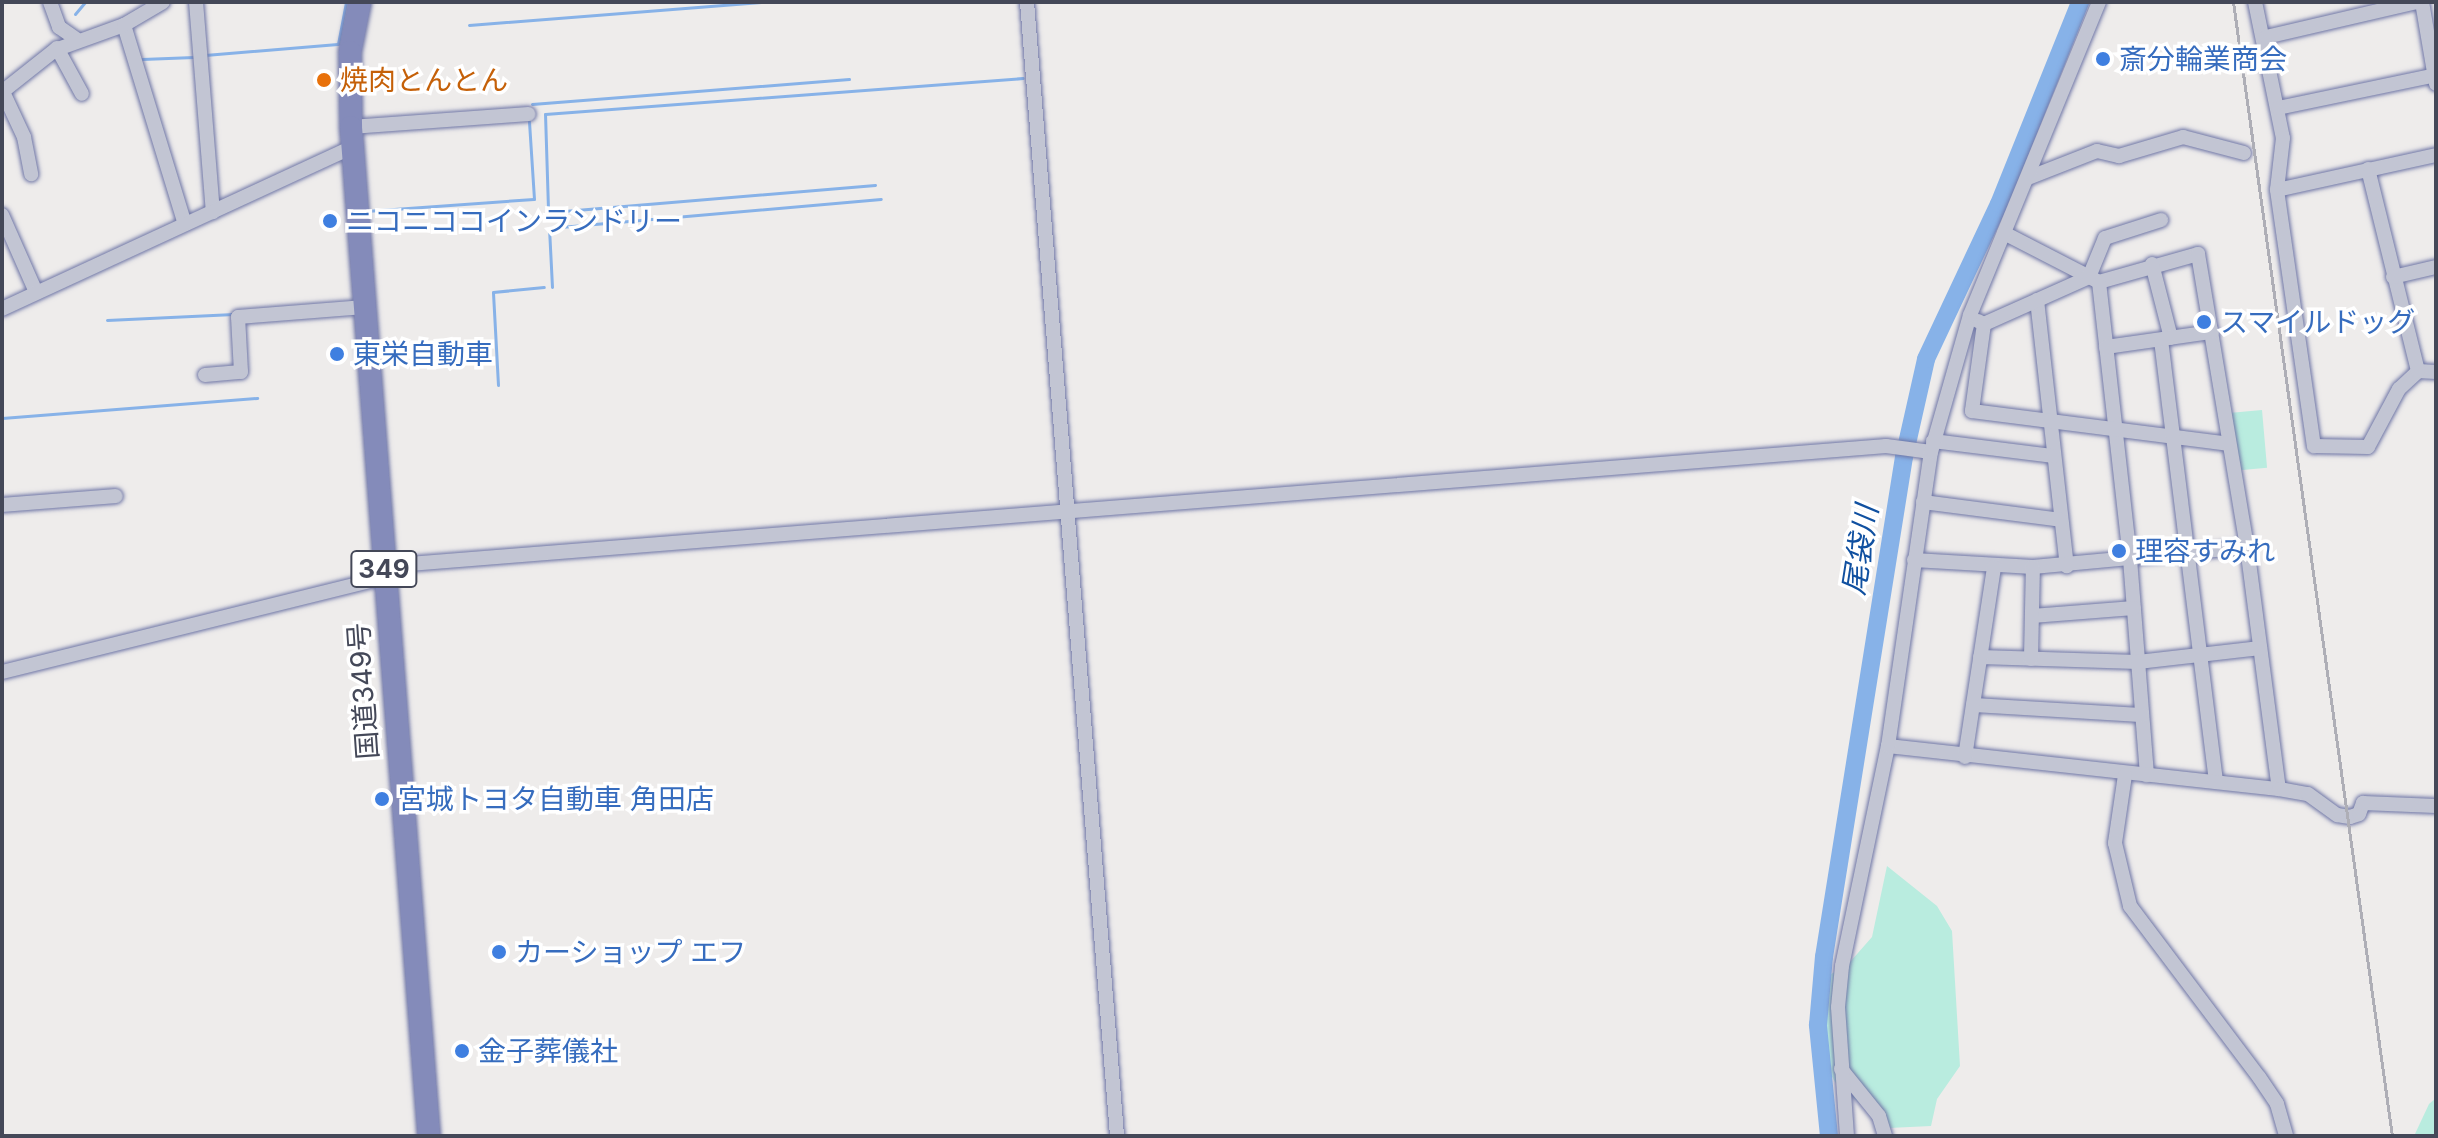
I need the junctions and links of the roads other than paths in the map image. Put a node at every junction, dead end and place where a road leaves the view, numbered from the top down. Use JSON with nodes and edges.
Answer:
{"nodes":[{"id":1,"x":50,"y":2,"type":"edge"},
{"id":2,"x":163,"y":2,"type":"edge"},
{"id":3,"x":196,"y":2,"type":"edge"},
{"id":4,"x":360,"y":2,"type":"edge"},
{"id":5,"x":1027,"y":2,"type":"edge"},
{"id":6,"x":2099,"y":2,"type":"edge"},
{"id":7,"x":2255,"y":2,"type":"edge"},
{"id":8,"x":2419,"y":2,"type":"edge"},
{"id":9,"x":124,"y":25,"type":"junction"},
{"id":10,"x":2266,"y":37,"type":"junction"},
{"id":11,"x":76,"y":39,"type":"junction"},
{"id":12,"x":57,"y":48,"type":"junction"},
{"id":13,"x":2435,"y":79,"type":"edge"},
{"id":14,"x":2,"y":92,"type":"edge"},
{"id":15,"x":82,"y":94,"type":"dead end"},
{"id":16,"x":2278,"y":108,"type":"junction"},
{"id":17,"x":529,"y":114,"type":"dead end"},
{"id":18,"x":352,"y":137,"type":"junction"},
{"id":19,"x":2244,"y":153,"type":"dead end"},
{"id":20,"x":2436,"y":155,"type":"edge"},
{"id":21,"x":2368,"y":169,"type":"junction"},
{"id":22,"x":31,"y":174,"type":"dead end"},
{"id":23,"x":2028,"y":178,"type":"junction"},
{"id":24,"x":2277,"y":190,"type":"junction"},
{"id":25,"x":213,"y":212,"type":"junction"},
{"id":26,"x":2,"y":215,"type":"edge"},
{"id":27,"x":2161,"y":220,"type":"dead end"},
{"id":28,"x":185,"y":224,"type":"junction"},
{"id":29,"x":2004,"y":233,"type":"junction"},
{"id":30,"x":2152,"y":264,"type":"junction"},
{"id":31,"x":2436,"y":267,"type":"edge"},
{"id":32,"x":2393,"y":277,"type":"junction"},
{"id":33,"x":2094,"y":280,"type":"junction"},
{"id":34,"x":36,"y":292,"type":"junction"},
{"id":35,"x":2037,"y":300,"type":"junction"},
{"id":36,"x":365,"y":307,"type":"junction"},
{"id":37,"x":2,"y":309,"type":"edge"},
{"id":38,"x":1970,"y":315,"type":"junction"},
{"id":39,"x":1984,"y":324,"type":"junction"},
{"id":40,"x":2212,"y":332,"type":"junction"},
{"id":41,"x":2166,"y":339,"type":"junction"},
{"id":42,"x":2106,"y":347,"type":"junction"},
{"id":43,"x":2418,"y":371,"type":"junction"},
{"id":44,"x":2436,"y":372,"type":"edge"},
{"id":45,"x":205,"y":375,"type":"dead end"},
{"id":46,"x":2051,"y":421,"type":"junction"},
{"id":47,"x":2115,"y":429,"type":"junction"},
{"id":48,"x":2175,"y":437,"type":"junction"},
{"id":49,"x":2228,"y":444,"type":"junction"},
{"id":50,"x":1928,"y":448,"type":"junction"},
{"id":51,"x":2054,"y":456,"type":"junction"},
{"id":52,"x":116,"y":496,"type":"dead end"},
{"id":53,"x":1923,"y":502,"type":"junction"},
{"id":54,"x":2,"y":505,"type":"edge"},
{"id":55,"x":1069,"y":510,"type":"junction"},
{"id":56,"x":2061,"y":520,"type":"junction"},
{"id":57,"x":2247,"y":547,"type":"junction"},
{"id":58,"x":2190,"y":553,"type":"junction"},
{"id":59,"x":2130,"y":559,"type":"junction"},
{"id":60,"x":1914,"y":560,"type":"junction"},
{"id":61,"x":2067,"y":566,"type":"junction"},
{"id":62,"x":1994,"y":567,"type":"junction"},
{"id":63,"x":2033,"y":567,"type":"junction"},
{"id":64,"x":384,"y":572,"type":"junction"},
{"id":65,"x":2134,"y":608,"type":"junction"},
{"id":66,"x":2032,"y":616,"type":"junction"},
{"id":67,"x":2260,"y":648,"type":"junction"},
{"id":68,"x":2202,"y":655,"type":"junction"},
{"id":69,"x":1980,"y":657,"type":"junction"},
{"id":70,"x":2031,"y":659,"type":"junction"},
{"id":71,"x":2138,"y":662,"type":"junction"},
{"id":72,"x":2,"y":672,"type":"edge"},
{"id":73,"x":1973,"y":705,"type":"junction"},
{"id":74,"x":2142,"y":715,"type":"junction"},
{"id":75,"x":1888,"y":746,"type":"junction"},
{"id":76,"x":1965,"y":757,"type":"junction"},
{"id":77,"x":2125,"y":775,"type":"junction"},
{"id":78,"x":2147,"y":775,"type":"junction"},
{"id":79,"x":2216,"y":782,"type":"junction"},
{"id":80,"x":2279,"y":789,"type":"junction"},
{"id":81,"x":2436,"y":806,"type":"edge"},
{"id":82,"x":1840,"y":1069,"type":"junction"},
{"id":83,"x":429,"y":1136,"type":"edge"},
{"id":84,"x":1117,"y":1136,"type":"edge"},
{"id":85,"x":1847,"y":1136,"type":"edge"},
{"id":86,"x":1885,"y":1136,"type":"edge"},
{"id":87,"x":2286,"y":1136,"type":"edge"}],
"edges":[{"from":1,"to":11,"type":"street"},
{"from":2,"to":9,"type":"street"},
{"from":3,"to":25,"type":"street"},
{"from":4,"to":18,"type":"highway","name":"国道349号","number":"349"},
{"from":5,"to":55,"type":"street"},
{"from":6,"to":23,"type":"street"},
{"from":7,"to":10,"type":"street"},
{"from":8,"to":10,"type":"street"},
{"from":8,"to":13,"type":"street"},
{"from":9,"to":11,"type":"street"},
{"from":9,"to":28,"type":"street"},
{"from":10,"to":16,"type":"street"},
{"from":11,"to":12,"type":"street"},
{"from":12,"to":14,"type":"street"},
{"from":12,"to":15,"type":"street"},
{"from":13,"to":16,"type":"street"},
{"from":14,"to":22,"type":"street"},
{"from":16,"to":24,"type":"street"},
{"from":17,"to":18,"type":"street"},
{"from":18,"to":25,"type":"street"},
{"from":18,"to":36,"type":"highway","name":"国道349号","number":"349"},
{"from":19,"to":23,"type":"street"},
{"from":20,"to":21,"type":"street"},
{"from":21,"to":24,"type":"street"},
{"from":21,"to":32,"type":"street"},
{"from":23,"to":29,"type":"street"},
{"from":24,"to":43,"type":"street"},
{"from":25,"to":28,"type":"street"},
{"from":26,"to":34,"type":"street"},
{"from":27,"to":33,"type":"street"},
{"from":28,"to":34,"type":"street"},
{"from":29,"to":33,"type":"street"},
{"from":29,"to":38,"type":"street"},
{"from":30,"to":33,"type":"street"},
{"from":30,"to":40,"type":"street"},
{"from":30,"to":41,"type":"street"},
{"from":31,"to":32,"type":"street"},
{"from":32,"to":43,"type":"street"},
{"from":33,"to":35,"type":"street"},
{"from":33,"to":42,"type":"street"},
{"from":34,"to":37,"type":"street"},
{"from":35,"to":39,"type":"street"},
{"from":35,"to":46,"type":"street"},
{"from":36,"to":45,"type":"street"},
{"from":36,"to":64,"type":"highway","name":"国道349号","number":"349"},
{"from":38,"to":39,"type":"street"},
{"from":38,"to":50,"type":"street"},
{"from":39,"to":46,"type":"street"},
{"from":40,"to":41,"type":"street"},
{"from":40,"to":49,"type":"street"},
{"from":41,"to":42,"type":"street"},
{"from":41,"to":48,"type":"street"},
{"from":42,"to":47,"type":"street"},
{"from":43,"to":44,"type":"street"},
{"from":46,"to":47,"type":"street"},
{"from":46,"to":51,"type":"street"},
{"from":47,"to":48,"type":"street"},
{"from":47,"to":59,"type":"street"},
{"from":48,"to":49,"type":"street"},
{"from":48,"to":58,"type":"street"},
{"from":49,"to":57,"type":"street"},
{"from":50,"to":51,"type":"street"},
{"from":50,"to":53,"type":"street"},
{"from":50,"to":55,"type":"street"},
{"from":51,"to":56,"type":"street"},
{"from":52,"to":54,"type":"street"},
{"from":53,"to":56,"type":"street"},
{"from":53,"to":60,"type":"street"},
{"from":55,"to":64,"type":"street"},
{"from":55,"to":84,"type":"street"},
{"from":56,"to":61,"type":"street"},
{"from":57,"to":58,"type":"street"},
{"from":57,"to":67,"type":"street"},
{"from":58,"to":59,"type":"street"},
{"from":58,"to":68,"type":"street"},
{"from":59,"to":61,"type":"street"},
{"from":59,"to":65,"type":"street"},
{"from":60,"to":62,"type":"street"},
{"from":60,"to":75,"type":"street"},
{"from":61,"to":63,"type":"street"},
{"from":62,"to":63,"type":"street"},
{"from":62,"to":69,"type":"street"},
{"from":63,"to":66,"type":"street"},
{"from":64,"to":72,"type":"street"},
{"from":64,"to":83,"type":"highway","name":"国道349号","number":"349"},
{"from":65,"to":66,"type":"street"},
{"from":65,"to":71,"type":"street"},
{"from":66,"to":70,"type":"street"},
{"from":67,"to":68,"type":"street"},
{"from":67,"to":80,"type":"street"},
{"from":68,"to":71,"type":"street"},
{"from":68,"to":79,"type":"street"},
{"from":69,"to":70,"type":"street"},
{"from":69,"to":73,"type":"street"},
{"from":70,"to":71,"type":"street"},
{"from":71,"to":74,"type":"street"},
{"from":73,"to":74,"type":"street"},
{"from":73,"to":76,"type":"street"},
{"from":74,"to":78,"type":"street"},
{"from":75,"to":76,"type":"street"},
{"from":75,"to":82,"type":"street"},
{"from":76,"to":77,"type":"street"},
{"from":77,"to":78,"type":"street"},
{"from":77,"to":87,"type":"street"},
{"from":78,"to":79,"type":"street"},
{"from":79,"to":80,"type":"street"},
{"from":80,"to":81,"type":"street"},
{"from":82,"to":85,"type":"street"},
{"from":82,"to":86,"type":"street"}]}
